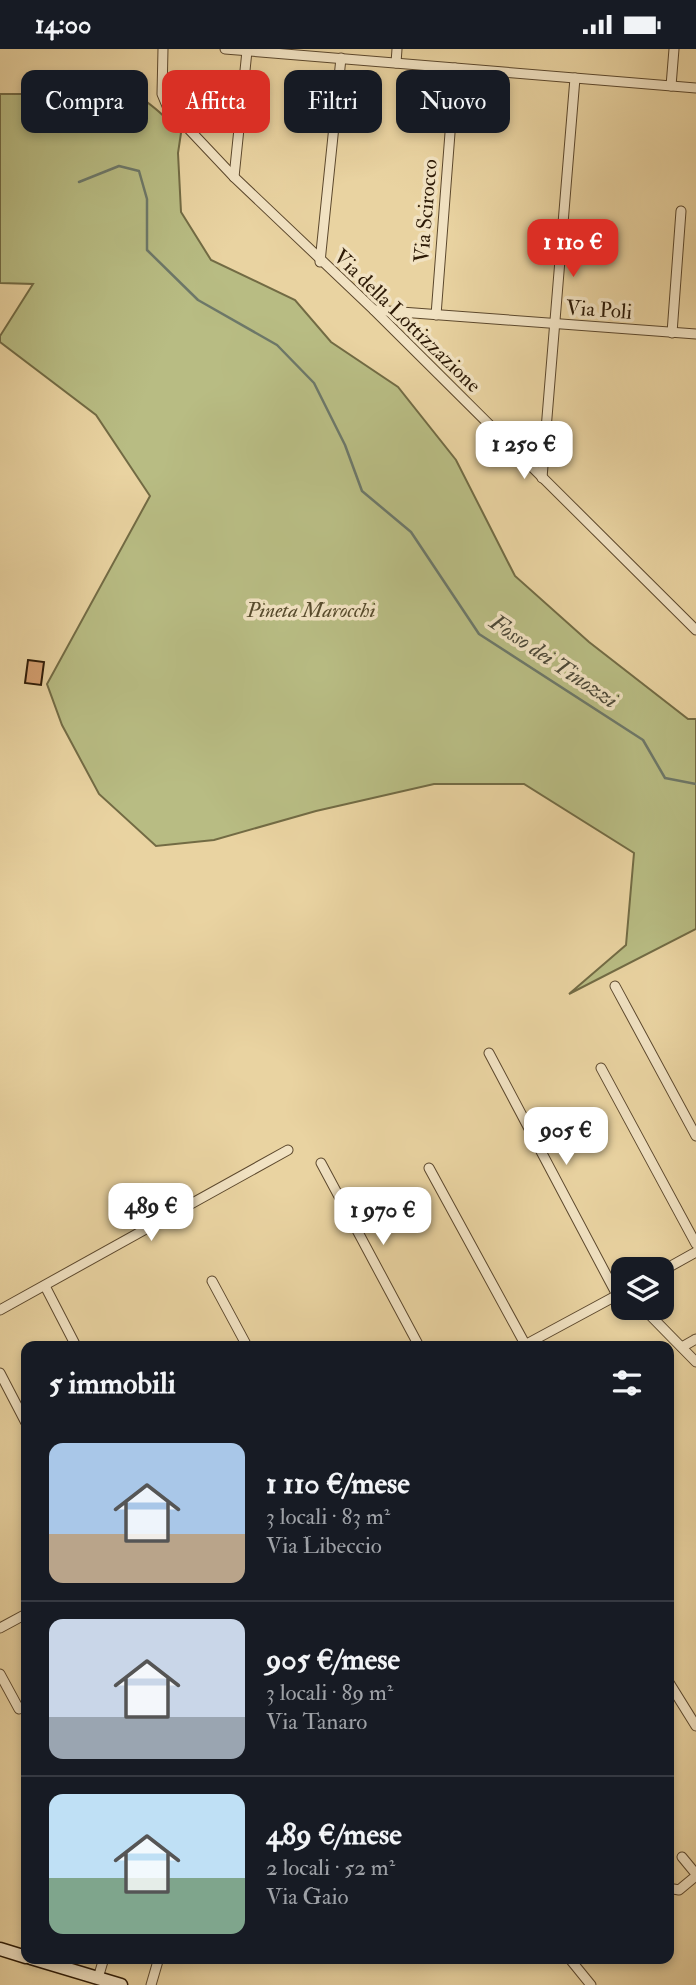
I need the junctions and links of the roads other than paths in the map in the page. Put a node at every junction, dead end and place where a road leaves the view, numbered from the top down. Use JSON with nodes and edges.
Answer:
{"nodes":[{"id":1,"x":163,"y":49,"type":"edge"},
{"id":2,"x":225,"y":49,"type":"edge"},
{"id":3,"x":397,"y":49,"type":"edge"},
{"id":4,"x":674,"y":49,"type":"edge"},
{"id":5,"x":247,"y":51,"type":"junction"},
{"id":6,"x":280,"y":51,"type":"edge"},
{"id":7,"x":341,"y":58,"type":"junction"},
{"id":8,"x":396,"y":63,"type":"junction"},
{"id":9,"x":456,"y":68,"type":"junction"},
{"id":10,"x":575,"y":78,"type":"junction"},
{"id":11,"x":671,"y":86,"type":"junction"},
{"id":12,"x":696,"y":88,"type":"edge"},
{"id":13,"x":234,"y":177,"type":"junction"},
{"id":14,"x":681,"y":211,"type":"dead end"},
{"id":15,"x":320,"y":262,"type":"junction"},
{"id":16,"x":374,"y":310,"type":"junction"},
{"id":17,"x":436,"y":315,"type":"junction"},
{"id":18,"x":555,"y":324,"type":"junction"},
{"id":19,"x":673,"y":333,"type":"junction"},
{"id":20,"x":696,"y":334,"type":"edge"},
{"id":21,"x":542,"y":478,"type":"junction"},
{"id":22,"x":696,"y":630,"type":"edge"},
{"id":23,"x":615,"y":986,"type":"dead end"},
{"id":24,"x":489,"y":1053,"type":"dead end"},
{"id":25,"x":601,"y":1068,"type":"dead end"},
{"id":26,"x":696,"y":1136,"type":"edge"},
{"id":27,"x":288,"y":1150,"type":"dead end"},
{"id":28,"x":321,"y":1163,"type":"dead end"},
{"id":29,"x":429,"y":1168,"type":"dead end"},
{"id":30,"x":696,"y":1244,"type":"edge"},
{"id":31,"x":696,"y":1252,"type":"edge"},
{"id":32,"x":674,"y":1264,"type":"edge"},
{"id":33,"x":611,"y":1277,"type":"edge"},
{"id":34,"x":212,"y":1281,"type":"dead end"},
{"id":35,"x":45,"y":1286,"type":"junction"},
{"id":36,"x":611,"y":1299,"type":"edge"},
{"id":37,"x":0,"y":1310,"type":"edge"},
{"id":38,"x":655,"y":1320,"type":"edge"},
{"id":39,"x":696,"y":1339,"type":"edge"},
{"id":40,"x":73,"y":1341,"type":"edge"},
{"id":41,"x":244,"y":1341,"type":"edge"},
{"id":42,"x":416,"y":1341,"type":"edge"},
{"id":43,"x":522,"y":1341,"type":"edge"},
{"id":44,"x":532,"y":1341,"type":"edge"},
{"id":45,"x":681,"y":1347,"type":"junction"},
{"id":46,"x":696,"y":1361,"type":"edge"},
{"id":47,"x":0,"y":1373,"type":"edge"},
{"id":48,"x":21,"y":1413,"type":"edge"},
{"id":49,"x":21,"y":1616,"type":"edge"},
{"id":50,"x":0,"y":1628,"type":"edge"},
{"id":51,"x":0,"y":1674,"type":"edge"},
{"id":52,"x":674,"y":1691,"type":"edge"},
{"id":53,"x":19,"y":1709,"type":"dead end"},
{"id":54,"x":696,"y":1726,"type":"edge"},
{"id":55,"x":682,"y":1857,"type":"dead end"},
{"id":56,"x":696,"y":1875,"type":"edge"},
{"id":57,"x":674,"y":1889,"type":"edge"},
{"id":58,"x":0,"y":1949,"type":"edge"},
{"id":59,"x":21,"y":1956,"type":"edge"},
{"id":60,"x":50,"y":1964,"type":"edge"},
{"id":61,"x":102,"y":1964,"type":"edge"},
{"id":62,"x":157,"y":1964,"type":"edge"},
{"id":63,"x":574,"y":1964,"type":"edge"},
{"id":64,"x":98,"y":1978,"type":"junction"},
{"id":65,"x":121,"y":1985,"type":"edge"},
{"id":66,"x":151,"y":1985,"type":"edge"},
{"id":67,"x":591,"y":1985,"type":"edge"}],
"edges":[{"from":1,"to":13,"type":"street","name":"Via della Lottizzazione"},
{"from":2,"to":5,"type":"street"},
{"from":3,"to":8,"type":"street"},
{"from":4,"to":11,"type":"street"},
{"from":5,"to":6,"type":"street"},
{"from":5,"to":13,"type":"street"},
{"from":6,"to":7,"type":"street"},
{"from":7,"to":8,"type":"street"},
{"from":7,"to":15,"type":"street"},
{"from":8,"to":9,"type":"street"},
{"from":9,"to":10,"type":"street"},
{"from":9,"to":17,"type":"street","name":"Via Scirocco"},
{"from":10,"to":11,"type":"street"},
{"from":10,"to":18,"type":"street"},
{"from":11,"to":12,"type":"street"},
{"from":13,"to":15,"type":"street","name":"Via della Lottizzazione"},
{"from":14,"to":19,"type":"street"},
{"from":15,"to":16,"type":"street","name":"Via della Lottizzazione"},
{"from":16,"to":17,"type":"street","name":"Via Poli"},
{"from":16,"to":21,"type":"street","name":"Via della Lottizzazione"},
{"from":17,"to":18,"type":"street","name":"Via Poli"},
{"from":18,"to":19,"type":"street","name":"Via Poli"},
{"from":18,"to":21,"type":"street"},
{"from":19,"to":20,"type":"street","name":"Via Poli"},
{"from":21,"to":22,"type":"street","name":"Via della Lottizzazione"},
{"from":23,"to":26,"type":"street"},
{"from":24,"to":33,"type":"street"},
{"from":25,"to":30,"type":"street"},
{"from":27,"to":35,"type":"street"},
{"from":28,"to":42,"type":"street"},
{"from":29,"to":43,"type":"street"},
{"from":31,"to":32,"type":"street"},
{"from":34,"to":41,"type":"street"},
{"from":35,"to":37,"type":"street"},
{"from":35,"to":40,"type":"street"},
{"from":36,"to":44,"type":"street"},
{"from":38,"to":45,"type":"street"},
{"from":39,"to":45,"type":"street"},
{"from":45,"to":46,"type":"street"},
{"from":47,"to":48,"type":"street"},
{"from":49,"to":50,"type":"street"},
{"from":51,"to":53,"type":"street"},
{"from":52,"to":54,"type":"street"},
{"from":55,"to":56,"type":"street"},
{"from":56,"to":57,"type":"street"},
{"from":58,"to":59,"type":"street"},
{"from":60,"to":64,"type":"street"},
{"from":61,"to":64,"type":"street"},
{"from":62,"to":66,"type":"street"},
{"from":63,"to":67,"type":"street"},
{"from":64,"to":65,"type":"street"}]}
